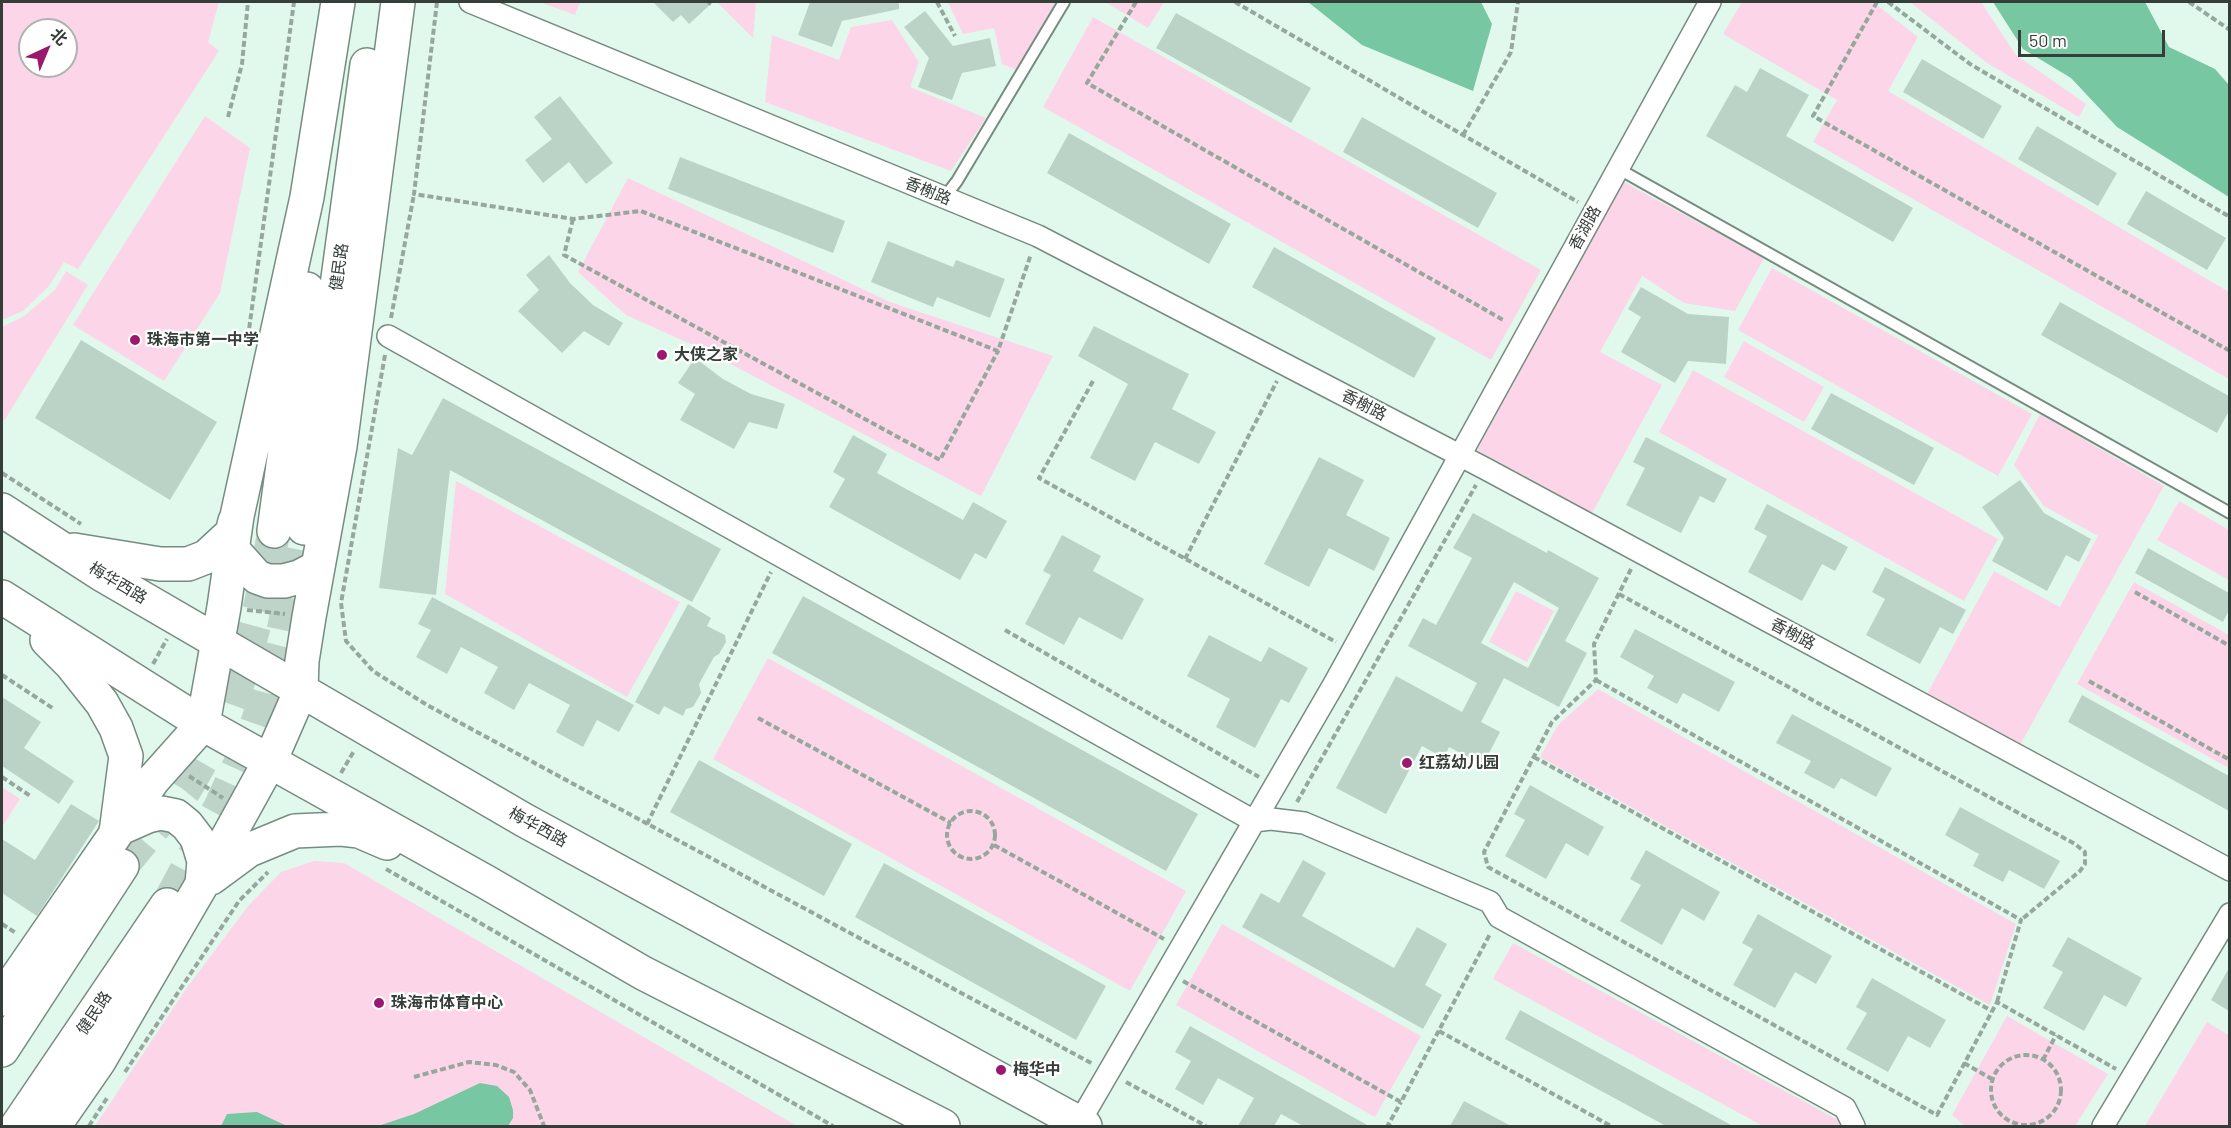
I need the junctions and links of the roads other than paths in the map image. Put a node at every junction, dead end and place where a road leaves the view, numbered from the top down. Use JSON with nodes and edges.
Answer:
{"nodes":[{"id":1,"x":338,"y":2,"type":"edge"},
{"id":2,"x":346,"y":2,"type":"edge"},
{"id":3,"x":376,"y":2,"type":"edge"},
{"id":4,"x":398,"y":2,"type":"edge"},
{"id":5,"x":470,"y":2,"type":"edge"},
{"id":6,"x":1064,"y":2,"type":"edge"},
{"id":7,"x":1710,"y":2,"type":"edge"},
{"id":8,"x":1617,"y":168,"type":"junction"},
{"id":9,"x":944,"y":198,"type":"junction"},
{"id":10,"x":388,"y":336,"type":"road end"},
{"id":11,"x":1460,"y":455,"type":"junction"},
{"id":12,"x":2,"y":510,"type":"edge"},
{"id":13,"x":2229,"y":513,"type":"edge"},
{"id":14,"x":237,"y":516,"type":"junction"},
{"id":15,"x":60,"y":548,"type":"junction"},
{"id":16,"x":232,"y":549,"type":"junction"},
{"id":17,"x":318,"y":567,"type":"junction"},
{"id":18,"x":6,"y":600,"type":"edge"},
{"id":19,"x":218,"y":642,"type":"junction"},
{"id":20,"x":301,"y":690,"type":"junction"},
{"id":21,"x":203,"y":724,"type":"junction"},
{"id":22,"x":270,"y":761,"type":"junction"},
{"id":23,"x":1254,"y":821,"type":"junction"},
{"id":24,"x":116,"y":830,"type":"junction"},
{"id":25,"x":122,"y":866,"type":"tunnel mouth"},
{"id":26,"x":2229,"y":870,"type":"edge"},
{"id":27,"x":486,"y":882,"type":"junction"},
{"id":28,"x":202,"y":884,"type":"junction"},
{"id":29,"x":170,"y":900,"type":"tunnel mouth"},
{"id":30,"x":2229,"y":914,"type":"edge"},
{"id":31,"x":2,"y":999,"type":"edge"},
{"id":32,"x":2,"y":1050,"type":"edge"},
{"id":33,"x":1082,"y":1125,"type":"edge"},
{"id":34,"x":17,"y":1126,"type":"edge"},
{"id":35,"x":54,"y":1126,"type":"edge"},
{"id":36,"x":943,"y":1126,"type":"edge"},
{"id":37,"x":1854,"y":1126,"type":"edge"},
{"id":38,"x":2103,"y":1126,"type":"edge"}],
"edges":[{"from":1,"to":14,"type":"main road"},
{"from":2,"to":3,"type":"main road","name":"健民路"},
{"from":4,"to":17,"type":"main road"},
{"from":5,"to":9,"type":"street","name":"香榭路"},
{"from":6,"to":9,"type":"lane"},
{"from":7,"to":8,"type":"street","name":"香湖路"},
{"from":8,"to":11,"type":"street","name":"香湖路"},
{"from":8,"to":13,"type":"lane"},
{"from":9,"to":11,"type":"street","name":"香榭路"},
{"from":10,"to":23,"type":"street"},
{"from":11,"to":23,"type":"street","name":"香湖路"},
{"from":11,"to":26,"type":"street","name":"香榭路"},
{"from":12,"to":15,"type":"main road","name":"梅华西路"},
{"from":14,"to":15,"type":"main road"},
{"from":14,"to":16,"type":"main road"},
{"from":15,"to":19,"type":"main road","name":"梅华西路"},
{"from":16,"to":17,"type":"main road"},
{"from":16,"to":19,"type":"main road"},
{"from":17,"to":20,"type":"main road"},
{"from":18,"to":21,"type":"main road"},
{"from":18,"to":24,"type":"main road"},
{"from":19,"to":20,"type":"main road","name":"梅华西路"},
{"from":19,"to":21,"type":"main road"},
{"from":20,"to":22,"type":"main road"},
{"from":20,"to":33,"type":"main road","name":"梅华西路"},
{"from":21,"to":22,"type":"main road"},
{"from":21,"to":24,"type":"main road"},
{"from":22,"to":27,"type":"main road"},
{"from":22,"to":28,"type":"main road"},
{"from":23,"to":33,"type":"street","name":"香湖路"},
{"from":23,"to":37,"type":"street"},
{"from":24,"to":28,"type":"main road"},
{"from":24,"to":31,"type":"main road"},
{"from":25,"to":32,"type":"main road"},
{"from":27,"to":28,"type":"main road"},
{"from":27,"to":36,"type":"main road"},
{"from":28,"to":35,"type":"main road"},
{"from":29,"to":34,"type":"main road","name":"健民路"},
{"from":30,"to":38,"type":"street"}]}
